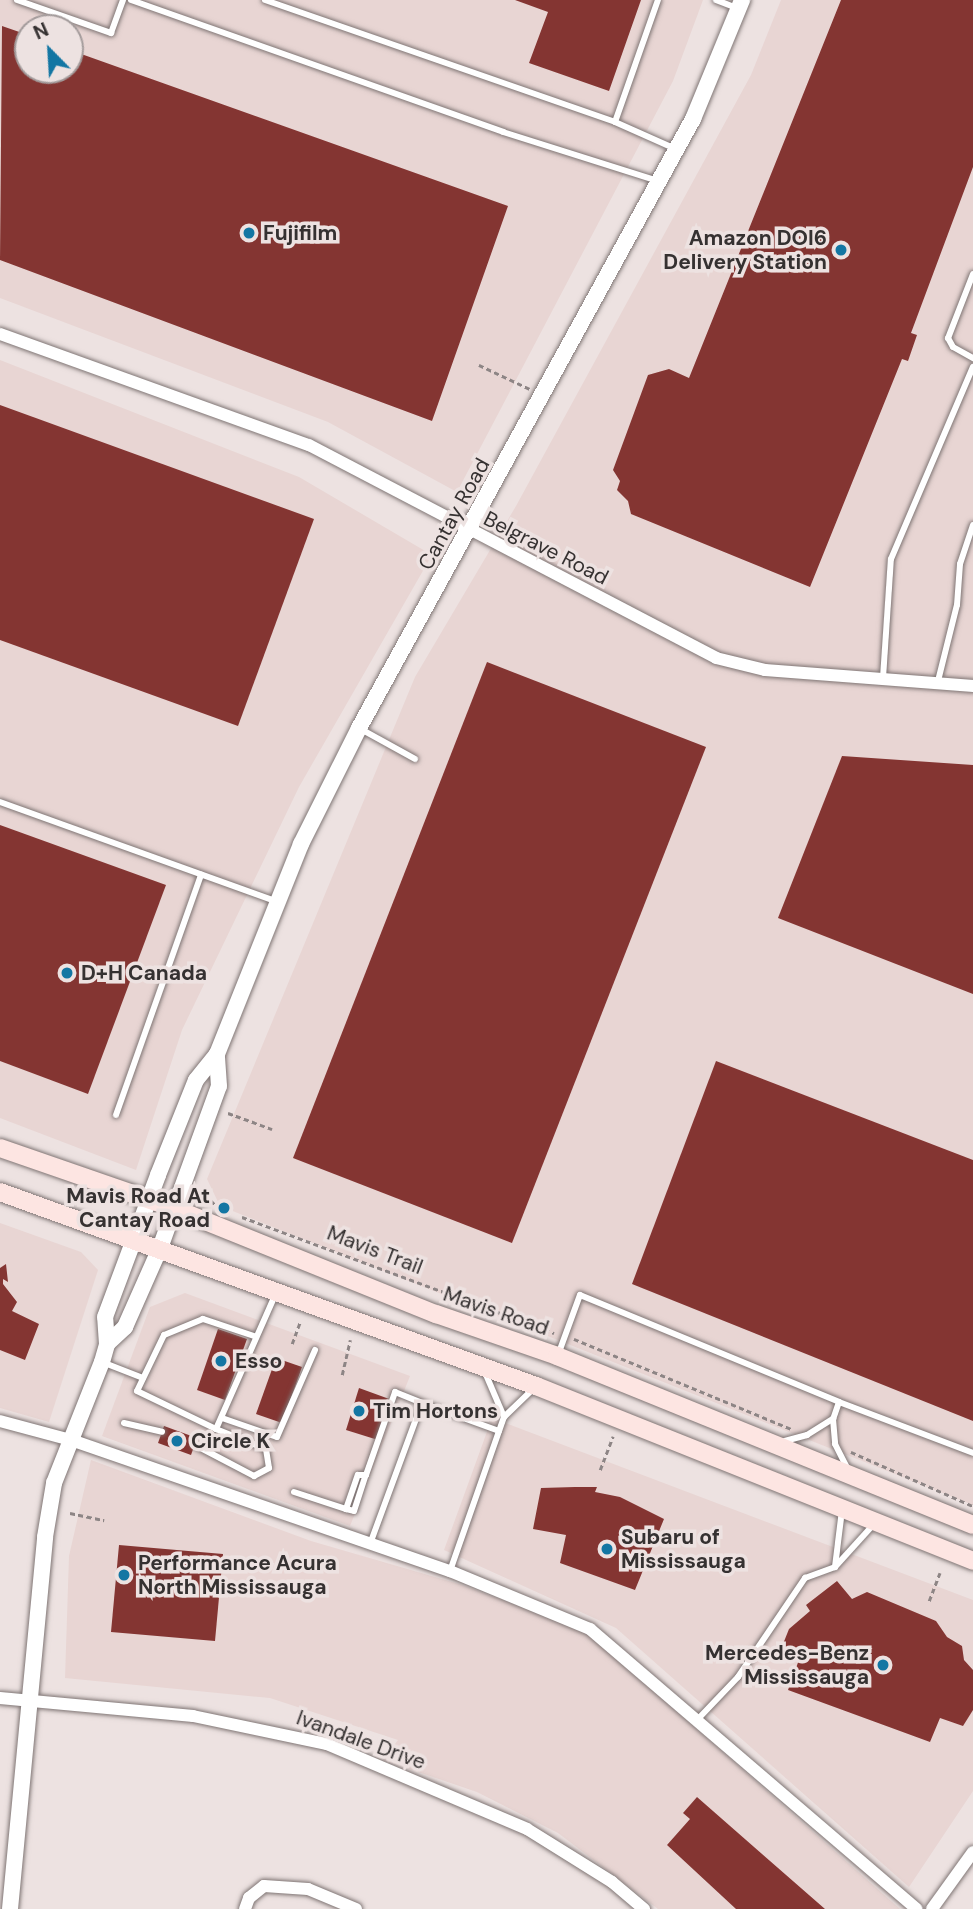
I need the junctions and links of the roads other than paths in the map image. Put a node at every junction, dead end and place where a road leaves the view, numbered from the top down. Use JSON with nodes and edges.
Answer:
{"nodes":[{"id":1,"x":17,"y":0,"type":"edge"},
{"id":2,"x":123,"y":0,"type":"edge"},
{"id":3,"x":131,"y":0,"type":"edge"},
{"id":4,"x":265,"y":0,"type":"edge"},
{"id":5,"x":657,"y":0,"type":"edge"},
{"id":6,"x":716,"y":0,"type":"edge"},
{"id":7,"x":740,"y":4,"type":"edge"},
{"id":8,"x":615,"y":122,"type":"junction"},
{"id":9,"x":676,"y":149,"type":"junction"},
{"id":10,"x":658,"y":181,"type":"junction"},
{"id":11,"x":973,"y":274,"type":"edge"},
{"id":12,"x":0,"y":334,"type":"edge"},
{"id":13,"x":973,"y":358,"type":"edge"},
{"id":14,"x":973,"y":367,"type":"edge"},
{"id":15,"x":973,"y":525,"type":"edge"},
{"id":16,"x":469,"y":530,"type":"junction"},
{"id":17,"x":883,"y":678,"type":"junction"},
{"id":18,"x":938,"y":681,"type":"junction"},
{"id":19,"x":973,"y":686,"type":"edge"},
{"id":20,"x":359,"y":728,"type":"junction"},
{"id":21,"x":415,"y":759,"type":"dead end"},
{"id":22,"x":0,"y":802,"type":"edge"},
{"id":23,"x":201,"y":875,"type":"junction"},
{"id":24,"x":278,"y":902,"type":"junction"},
{"id":25,"x":217,"y":1054,"type":"junction"},
{"id":26,"x":116,"y":1115,"type":"dead end"},
{"id":27,"x":0,"y":1148,"type":"edge"},
{"id":28,"x":0,"y":1192,"type":"edge"},
{"id":29,"x":149,"y":1200,"type":"junction"},
{"id":30,"x":173,"y":1208,"type":"junction"},
{"id":31,"x":135,"y":1240,"type":"junction"},
{"id":32,"x":160,"y":1248,"type":"junction"},
{"id":33,"x":277,"y":1291,"type":"junction"},
{"id":34,"x":254,"y":1336,"type":"junction"},
{"id":35,"x":107,"y":1344,"type":"junction"},
{"id":36,"x":315,"y":1350,"type":"dead end"},
{"id":37,"x":557,"y":1356,"type":"junction"},
{"id":38,"x":102,"y":1362,"type":"junction"},
{"id":39,"x":483,"y":1366,"type":"junction"},
{"id":40,"x":143,"y":1378,"type":"junction"},
{"id":41,"x":536,"y":1386,"type":"junction"},
{"id":42,"x":839,"y":1402,"type":"junction"},
{"id":43,"x":422,"y":1403,"type":"junction"},
{"id":44,"x":504,"y":1417,"type":"junction"},
{"id":45,"x":222,"y":1418,"type":"junction"},
{"id":46,"x":833,"y":1419,"type":"junction"},
{"id":47,"x":0,"y":1421,"type":"edge"},
{"id":48,"x":124,"y":1423,"type":"dead end"},
{"id":49,"x":216,"y":1429,"type":"junction"},
{"id":50,"x":499,"y":1431,"type":"junction"},
{"id":51,"x":162,"y":1432,"type":"dead end"},
{"id":52,"x":71,"y":1440,"type":"junction"},
{"id":53,"x":775,"y":1444,"type":"junction"},
{"id":54,"x":195,"y":1445,"type":"dead end"},
{"id":55,"x":973,"y":1453,"type":"edge"},
{"id":56,"x":850,"y":1475,"type":"junction"},
{"id":57,"x":294,"y":1492,"type":"dead end"},
{"id":58,"x":842,"y":1509,"type":"junction"},
{"id":59,"x":875,"y":1522,"type":"junction"},
{"id":60,"x":973,"y":1525,"type":"edge"},
{"id":61,"x":369,"y":1544,"type":"junction"},
{"id":62,"x":973,"y":1562,"type":"edge"},
{"id":63,"x":835,"y":1567,"type":"junction"},
{"id":64,"x":450,"y":1571,"type":"junction"},
{"id":65,"x":0,"y":1698,"type":"edge"},
{"id":66,"x":32,"y":1701,"type":"junction"},
{"id":67,"x":698,"y":1719,"type":"junction"},
{"id":68,"x":973,"y":1852,"type":"edge"},
{"id":69,"x":9,"y":1909,"type":"edge"},
{"id":70,"x":245,"y":1909,"type":"edge"},
{"id":71,"x":356,"y":1909,"type":"edge"},
{"id":72,"x":644,"y":1909,"type":"edge"},
{"id":73,"x":917,"y":1909,"type":"edge"},
{"id":74,"x":932,"y":1909,"type":"edge"}],
"edges":[{"from":1,"to":2,"type":"lane"},
{"from":3,"to":10,"type":"lane"},
{"from":4,"to":8,"type":"lane"},
{"from":5,"to":8,"type":"lane"},
{"from":6,"to":7,"type":"lane"},
{"from":7,"to":9,"type":"street","name":"Cantay Road"},
{"from":8,"to":9,"type":"lane"},
{"from":9,"to":10,"type":"street","name":"Cantay Road"},
{"from":10,"to":16,"type":"street","name":"Cantay Road"},
{"from":11,"to":13,"type":"lane"},
{"from":12,"to":16,"type":"street","name":"Belgrave Road"},
{"from":14,"to":17,"type":"lane"},
{"from":15,"to":18,"type":"lane"},
{"from":16,"to":17,"type":"street","name":"Belgrave Road"},
{"from":16,"to":20,"type":"street","name":"Cantay Road"},
{"from":17,"to":18,"type":"street","name":"Belgrave Road"},
{"from":18,"to":19,"type":"street","name":"Belgrave Road"},
{"from":20,"to":21,"type":"lane"},
{"from":20,"to":24,"type":"street","name":"Cantay Road"},
{"from":22,"to":23,"type":"lane"},
{"from":23,"to":24,"type":"lane"},
{"from":23,"to":26,"type":"lane"},
{"from":24,"to":25,"type":"street","name":"Cantay Road"},
{"from":25,"to":29,"type":"street","name":"Cantay Road"},
{"from":25,"to":30,"type":"street","name":"Cantay Road"},
{"from":27,"to":29,"type":"main road","name":"Mavis Road"},
{"from":28,"to":31,"type":"main road"},
{"from":29,"to":30,"type":"main road","name":"Mavis Road"},
{"from":29,"to":31,"type":"street","name":"Cantay Road"},
{"from":30,"to":32,"type":"street","name":"Cantay Road"},
{"from":30,"to":37,"type":"main road","name":"Mavis Road"},
{"from":31,"to":32,"type":"main road"},
{"from":31,"to":35,"type":"street","name":"Cantay Road"},
{"from":32,"to":33,"type":"main road"},
{"from":32,"to":35,"type":"street","name":"Cantay Road"},
{"from":33,"to":34,"type":"lane"},
{"from":33,"to":39,"type":"main road"},
{"from":34,"to":40,"type":"lane"},
{"from":34,"to":45,"type":"lane"},
{"from":35,"to":38,"type":"street"},
{"from":36,"to":45,"type":"lane"},
{"from":37,"to":42,"type":"lane"},
{"from":37,"to":53,"type":"main road","name":"Mavis Road"},
{"from":38,"to":40,"type":"lane"},
{"from":38,"to":52,"type":"street"},
{"from":39,"to":41,"type":"main road"},
{"from":39,"to":44,"type":"lane"},
{"from":40,"to":49,"type":"lane"},
{"from":41,"to":44,"type":"lane"},
{"from":41,"to":58,"type":"main road"},
{"from":42,"to":46,"type":"lane"},
{"from":42,"to":55,"type":"lane"},
{"from":43,"to":50,"type":"lane"},
{"from":43,"to":57,"type":"lane"},
{"from":43,"to":61,"type":"lane"},
{"from":44,"to":50,"type":"lane"},
{"from":45,"to":49,"type":"lane"},
{"from":46,"to":53,"type":"lane"},
{"from":46,"to":56,"type":"lane"},
{"from":47,"to":52,"type":"street"},
{"from":48,"to":51,"type":"lane"},
{"from":49,"to":54,"type":"lane"},
{"from":50,"to":64,"type":"lane"},
{"from":52,"to":61,"type":"street"},
{"from":52,"to":66,"type":"street"},
{"from":53,"to":56,"type":"main road","name":"Mavis Road"},
{"from":56,"to":60,"type":"main road","name":"Mavis Road"},
{"from":58,"to":59,"type":"main road"},
{"from":58,"to":63,"type":"lane"},
{"from":59,"to":62,"type":"main road"},
{"from":59,"to":63,"type":"lane"},
{"from":61,"to":64,"type":"street"},
{"from":63,"to":67,"type":"lane"},
{"from":64,"to":67,"type":"street"},
{"from":65,"to":66,"type":"street","name":"Ivandale Drive"},
{"from":66,"to":69,"type":"street"},
{"from":66,"to":72,"type":"street","name":"Ivandale Drive"},
{"from":67,"to":73,"type":"street"},
{"from":68,"to":74,"type":"street"},
{"from":70,"to":71,"type":"street"}]}
